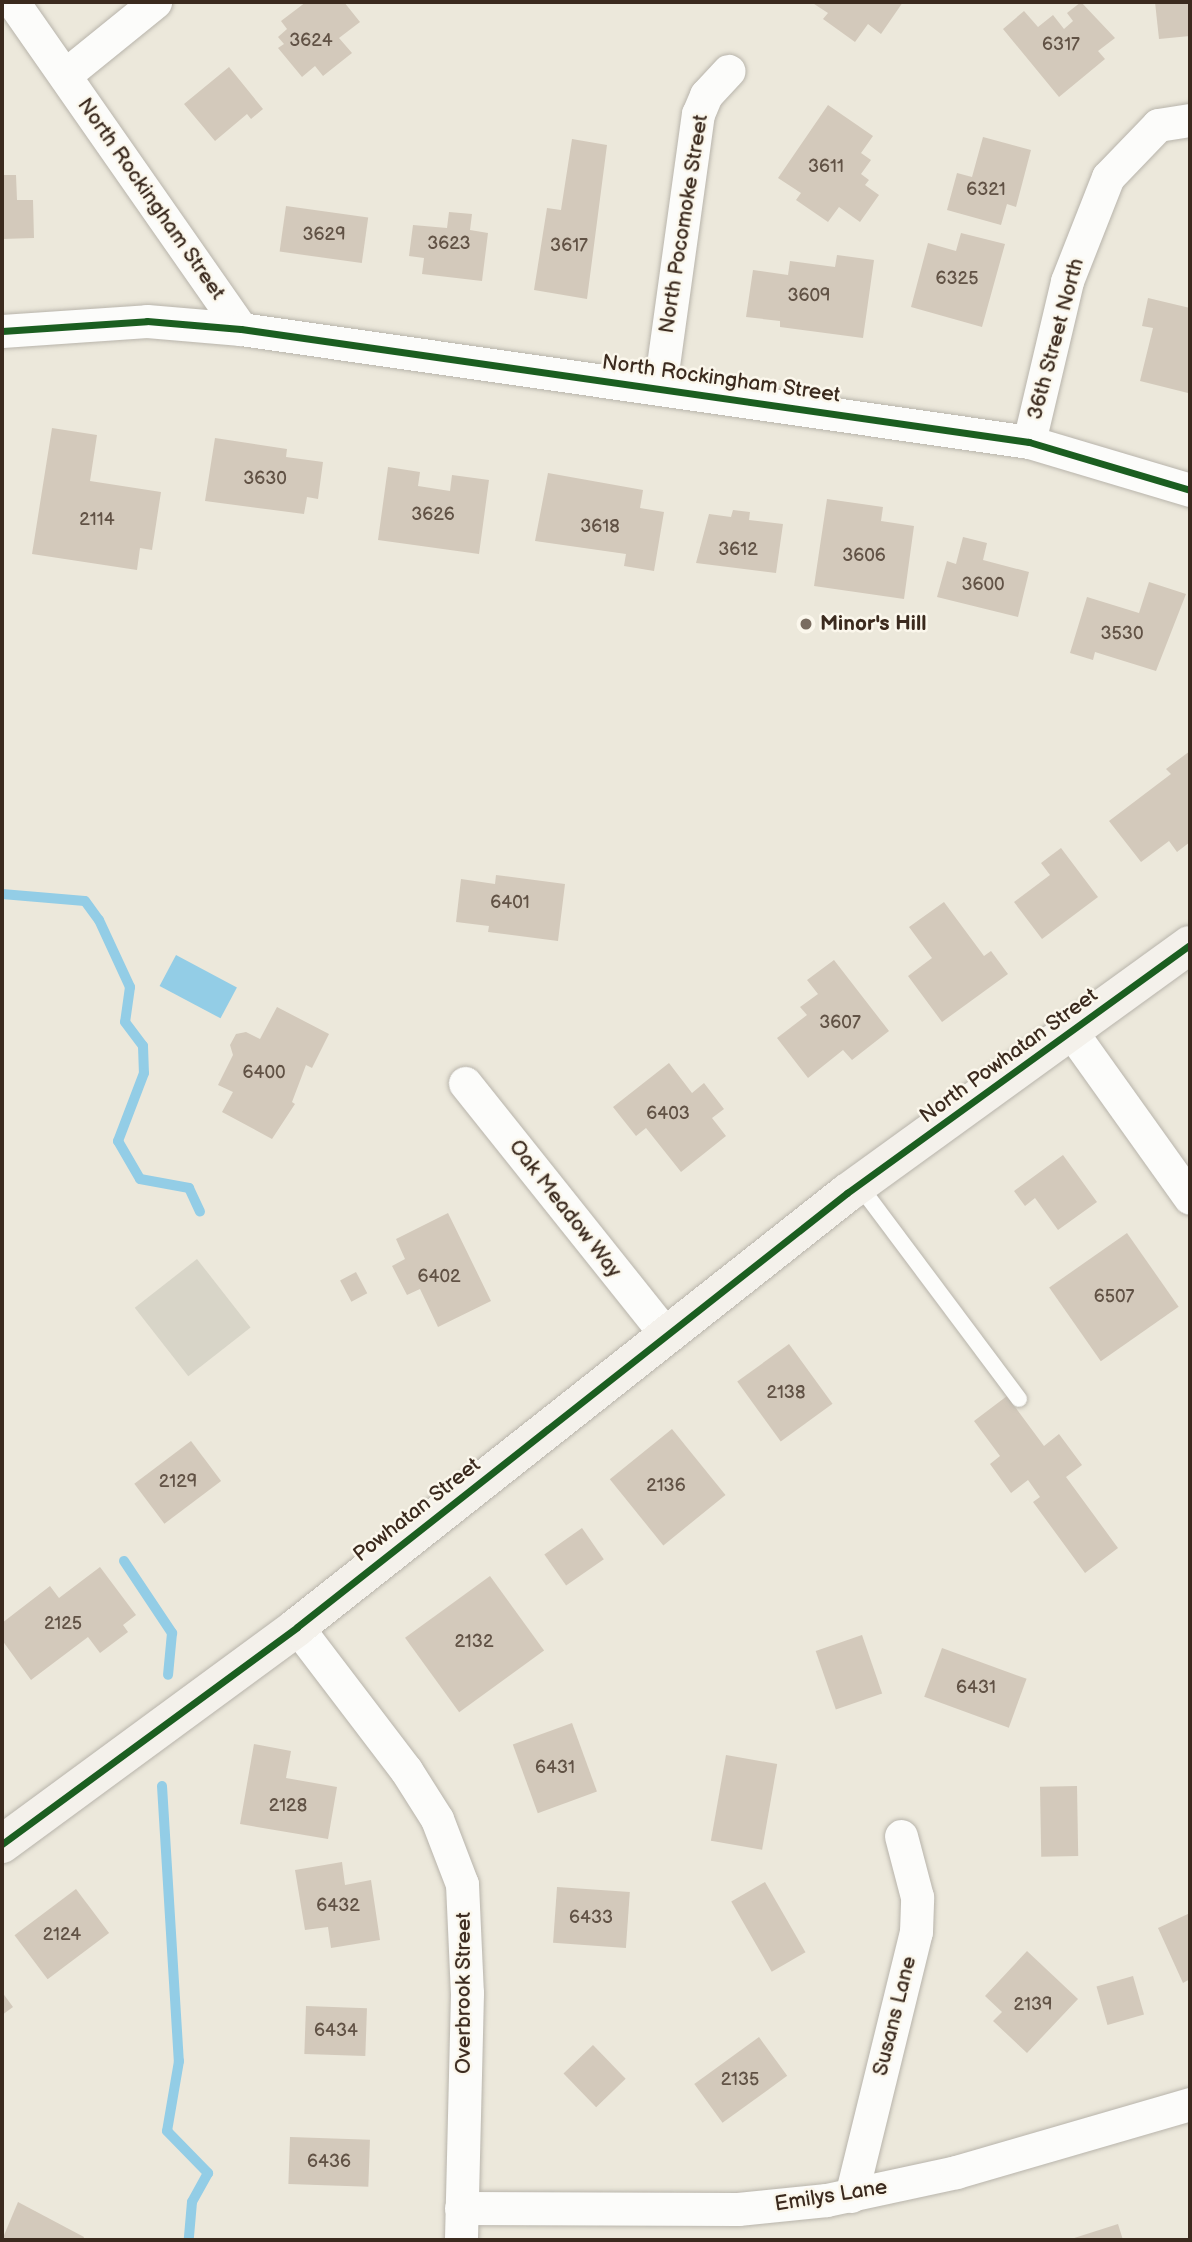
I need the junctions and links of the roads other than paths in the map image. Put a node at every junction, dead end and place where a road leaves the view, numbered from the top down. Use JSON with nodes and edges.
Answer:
{"nodes":[{"id":1,"x":13,"y":2,"type":"edge"},
{"id":2,"x":155,"y":2,"type":"edge"},
{"id":3,"x":727,"y":71,"type":"dead end"},
{"id":4,"x":65,"y":75,"type":"junction"},
{"id":5,"x":1190,"y":120,"type":"edge"},
{"id":6,"x":241,"y":329,"type":"junction"},
{"id":7,"x":2,"y":331,"type":"edge"},
{"id":8,"x":660,"y":387,"type":"junction"},
{"id":9,"x":1030,"y":442,"type":"junction"},
{"id":10,"x":1190,"y":490,"type":"edge"},
{"id":11,"x":1190,"y":945,"type":"edge"},
{"id":12,"x":1073,"y":1034,"type":"junction"},
{"id":13,"x":465,"y":1083,"type":"dead end"},
{"id":14,"x":853,"y":1189,"type":"junction"},
{"id":15,"x":1190,"y":1198,"type":"edge"},
{"id":16,"x":666,"y":1335,"type":"junction"},
{"id":17,"x":1018,"y":1399,"type":"dead end"},
{"id":18,"x":297,"y":1627,"type":"junction"},
{"id":19,"x":901,"y":1836,"type":"dead end"},
{"id":20,"x":2,"y":1844,"type":"edge"},
{"id":21,"x":1190,"y":2104,"type":"edge"},
{"id":22,"x":850,"y":2196,"type":"junction"},
{"id":23,"x":461,"y":2208,"type":"junction"},
{"id":24,"x":461,"y":2240,"type":"edge"}],
"edges":[{"from":1,"to":4,"type":"street","name":"North Rockingham Street"},
{"from":2,"to":4,"type":"street"},
{"from":3,"to":8,"type":"street","name":"North Pocomoke Street"},
{"from":4,"to":6,"type":"street","name":"North Rockingham Street"},
{"from":5,"to":9,"type":"street","name":"36th Street North"},
{"from":6,"to":7,"type":"street"},
{"from":6,"to":8,"type":"street","name":"North Rockingham Street"},
{"from":8,"to":9,"type":"street","name":"North Rockingham Street"},
{"from":9,"to":10,"type":"street","name":"North Rockingham Street"},
{"from":11,"to":12,"type":"street","name":"North Powhatan Street"},
{"from":12,"to":14,"type":"street","name":"North Powhatan Street"},
{"from":12,"to":15,"type":"street"},
{"from":13,"to":16,"type":"street","name":"Oak Meadow Way"},
{"from":14,"to":16,"type":"street","name":"Powhatan Street"},
{"from":14,"to":17,"type":"lane"},
{"from":16,"to":18,"type":"street","name":"Powhatan Street"},
{"from":18,"to":20,"type":"street","name":"Powhatan Street"},
{"from":18,"to":23,"type":"street","name":"Overbrook Street"},
{"from":19,"to":22,"type":"street","name":"Susans Lane"},
{"from":21,"to":22,"type":"street","name":"Emilys Lane"},
{"from":22,"to":23,"type":"street","name":"Emilys Lane"},
{"from":23,"to":24,"type":"street","name":"Overbrook Street"}]}
